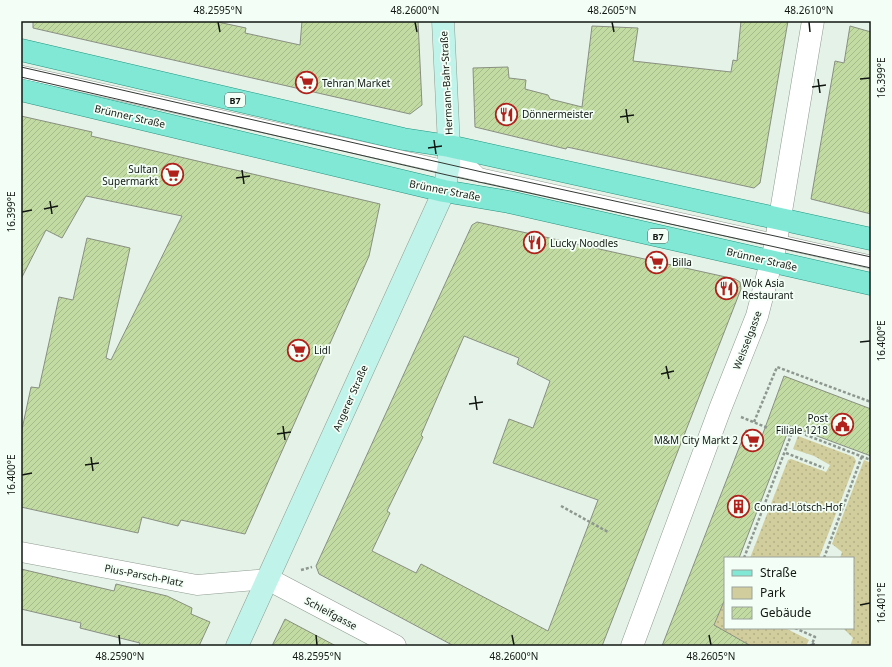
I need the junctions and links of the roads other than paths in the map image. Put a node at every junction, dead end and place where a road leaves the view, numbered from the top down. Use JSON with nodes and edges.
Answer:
{"nodes":[{"id":1,"x":443,"y":21,"type":"edge"},
{"id":2,"x":813,"y":21,"type":"edge"},
{"id":3,"x":21,"y":50,"type":"edge"},
{"id":4,"x":21,"y":72,"type":"edge"},
{"id":5,"x":21,"y":90,"type":"edge"},
{"id":6,"x":449,"y":146,"type":"junction"},
{"id":7,"x":448,"y":169,"type":"junction"},
{"id":8,"x":481,"y":176,"type":"junction"},
{"id":9,"x":444,"y":191,"type":"junction"},
{"id":10,"x":780,"y":218,"type":"junction"},
{"id":11,"x":871,"y":239,"type":"edge"},
{"id":12,"x":774,"y":252,"type":"junction"},
{"id":13,"x":871,"y":262,"type":"edge"},
{"id":14,"x":871,"y":284,"type":"edge"},
{"id":15,"x":21,"y":552,"type":"edge"},
{"id":16,"x":268,"y":579,"type":"junction"},
{"id":17,"x":237,"y":646,"type":"edge"},
{"id":18,"x":395,"y":646,"type":"edge"},
{"id":19,"x":632,"y":646,"type":"edge"}],
"edges":[{"from":1,"to":6,"type":"main road","name":"Hermann-Bahr-Straße"},
{"from":2,"to":10,"type":"street","name":"Weisselgasse"},
{"from":3,"to":6,"type":"main road","number":"B7"},
{"from":4,"to":7,"type":"lane","name":"Brünner Straße"},
{"from":5,"to":9,"type":"main road","name":"Brünner Straße","number":"B7"},
{"from":6,"to":7,"type":"main road","name":"Angerer Straße"},
{"from":6,"to":8,"type":"lane"},
{"from":6,"to":10,"type":"main road","number":"B7"},
{"from":7,"to":8,"type":"lane","name":"Brünner Straße"},
{"from":7,"to":9,"type":"main road","name":"Angerer Straße"},
{"from":8,"to":12,"type":"lane","name":"Brünner Straße"},
{"from":9,"to":12,"type":"main road","name":"Brünner Straße","number":"B7"},
{"from":9,"to":16,"type":"main road","name":"Angerer Straße"},
{"from":10,"to":11,"type":"main road","number":"B7"},
{"from":10,"to":12,"type":"street","name":"Weisselgasse"},
{"from":12,"to":13,"type":"lane","name":"Brünner Straße"},
{"from":12,"to":14,"type":"main road","name":"Brünner Straße","number":"B7"},
{"from":12,"to":19,"type":"street","name":"Weisselgasse"},
{"from":15,"to":16,"type":"street","name":"Pius-Parsch-Platz"},
{"from":16,"to":17,"type":"main road","name":"Angerer Straße"},
{"from":16,"to":18,"type":"street","name":"Schleifgasse"}]}
